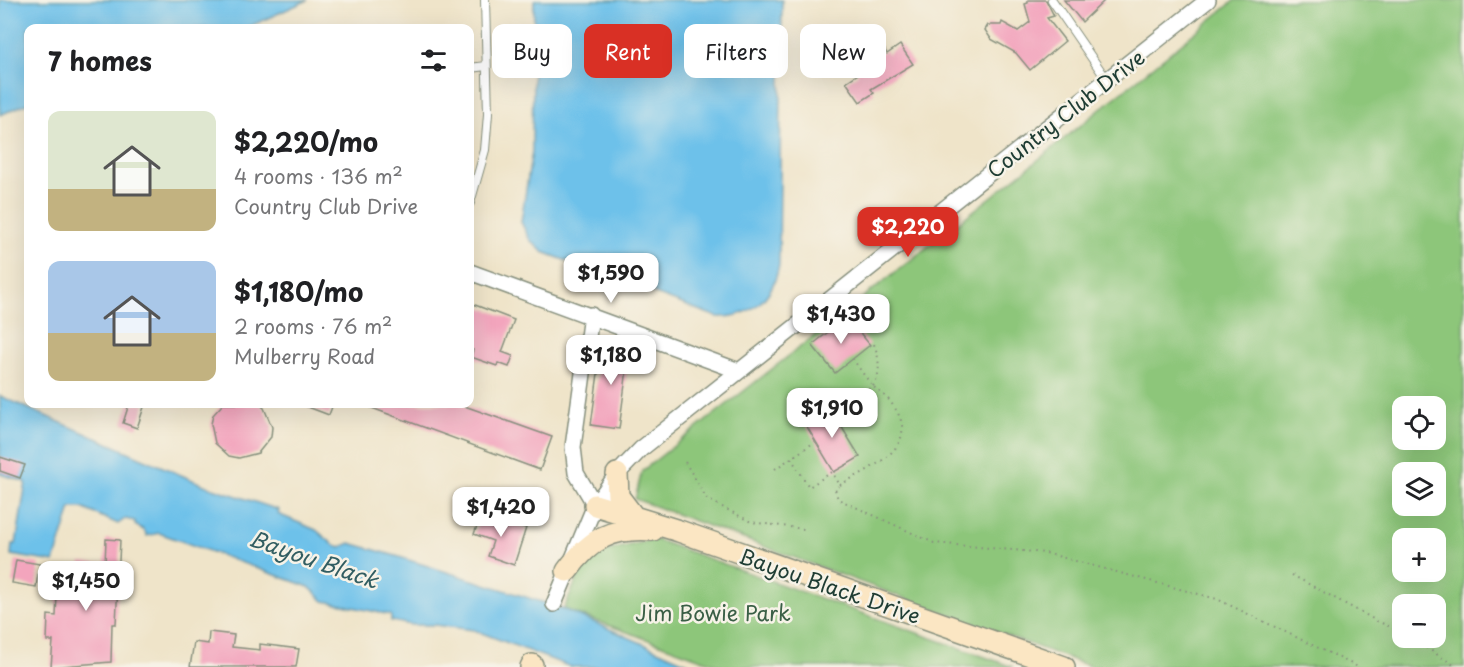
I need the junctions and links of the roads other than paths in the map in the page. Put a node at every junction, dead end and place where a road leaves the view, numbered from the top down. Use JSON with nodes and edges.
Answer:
{"nodes":[{"id":1,"x":485,"y":0,"type":"edge"},
{"id":2,"x":1052,"y":0,"type":"edge"},
{"id":3,"x":1208,"y":0,"type":"edge"},
{"id":4,"x":486,"y":66,"type":"junction"},
{"id":5,"x":474,"y":68,"type":"edge"},
{"id":6,"x":1107,"y":80,"type":"junction"},
{"id":7,"x":474,"y":189,"type":"edge"},
{"id":8,"x":474,"y":273,"type":"edge"},
{"id":9,"x":591,"y":315,"type":"junction"},
{"id":10,"x":739,"y":370,"type":"junction"},
{"id":11,"x":617,"y":474,"type":"junction"},
{"id":12,"x":595,"y":505,"type":"junction"},
{"id":13,"x":634,"y":517,"type":"junction"},
{"id":14,"x":679,"y":531,"type":"junction"},
{"id":15,"x":567,"y":571,"type":"junction"},
{"id":16,"x":554,"y":604,"type":"dead end"},
{"id":17,"x":1064,"y":667,"type":"edge"}],
"edges":[{"from":1,"to":4,"type":"lane"},
{"from":2,"to":6,"type":"lane"},
{"from":3,"to":6,"type":"street","name":"Country Club Drive"},
{"from":4,"to":5,"type":"lane"},
{"from":4,"to":7,"type":"lane"},
{"from":6,"to":10,"type":"street","name":"Country Club Drive"},
{"from":8,"to":9,"type":"street"},
{"from":9,"to":10,"type":"street"},
{"from":9,"to":12,"type":"street"},
{"from":10,"to":11,"type":"street","name":"Country Club Drive"},
{"from":11,"to":12,"type":"street","name":"Country Club Drive"},
{"from":11,"to":13,"type":"street"},
{"from":12,"to":13,"type":"street","name":"Bayou Black Drive"},
{"from":12,"to":15,"type":"street","name":"Country Club Drive"},
{"from":13,"to":14,"type":"street","name":"Bayou Black Drive"},
{"from":14,"to":15,"type":"street"},
{"from":14,"to":17,"type":"street","name":"Bayou Black Drive"},
{"from":15,"to":16,"type":"street","name":"Country Club Drive"}]}
